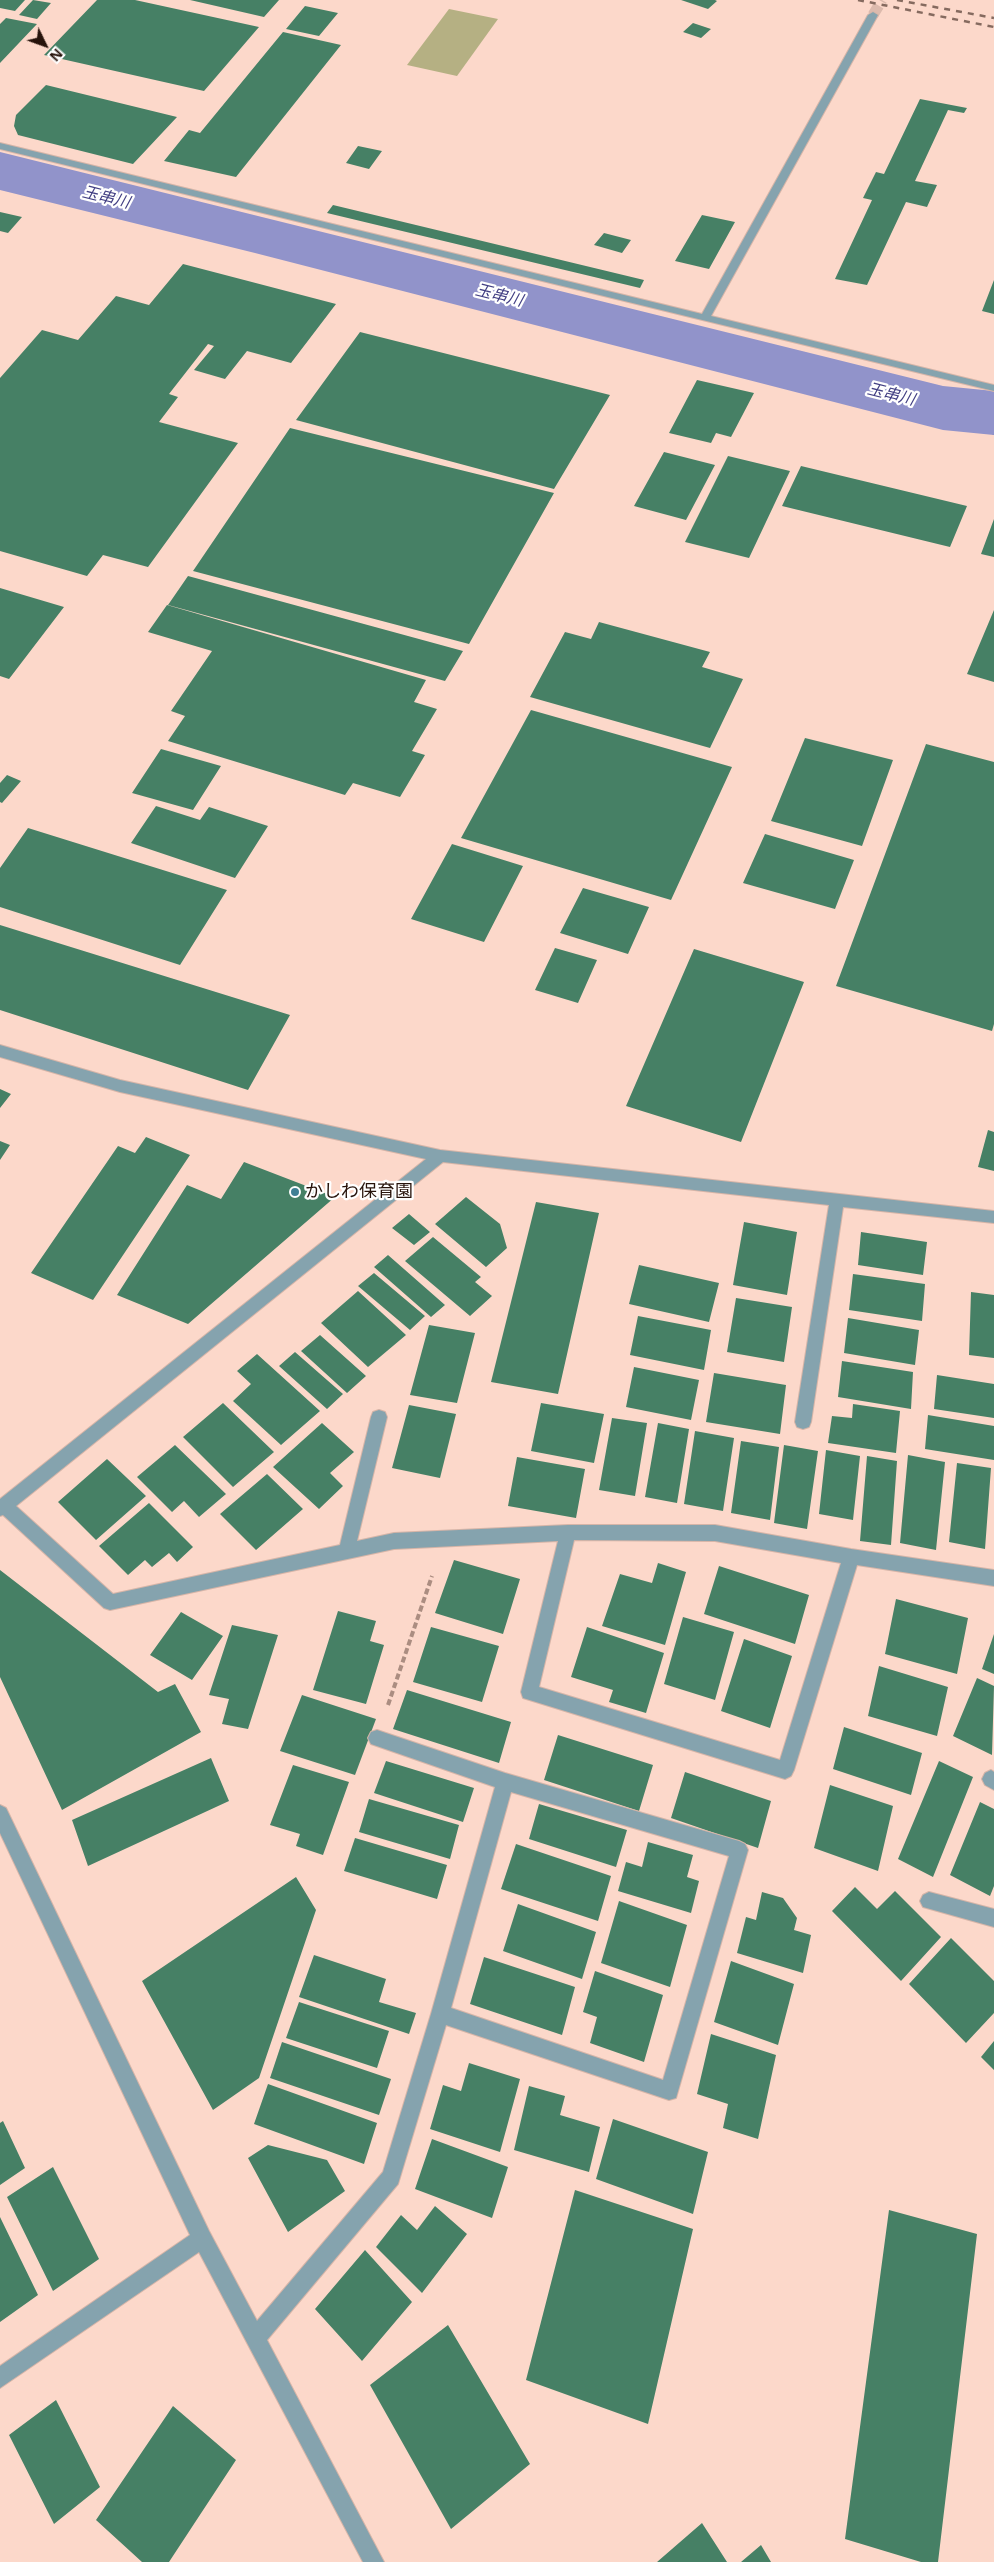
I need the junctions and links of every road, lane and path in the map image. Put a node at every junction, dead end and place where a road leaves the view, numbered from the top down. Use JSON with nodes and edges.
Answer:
{"nodes":[{"id":1,"x":873,"y":15,"type":"tunnel mouth"},
{"id":2,"x":0,"y":146,"type":"edge"},
{"id":3,"x":704,"y":319,"type":"junction"},
{"id":4,"x":994,"y":388,"type":"edge"},
{"id":5,"x":0,"y":1052,"type":"edge"},
{"id":6,"x":440,"y":1156,"type":"junction"},
{"id":7,"x":837,"y":1200,"type":"junction"},
{"id":8,"x":994,"y":1217,"type":"edge"},
{"id":9,"x":379,"y":1417,"type":"dead end"},
{"id":10,"x":803,"y":1422,"type":"dead end"},
{"id":11,"x":2,"y":1508,"type":"edge"},
{"id":12,"x":568,"y":1533,"type":"junction"},
{"id":13,"x":444,"y":1539,"type":"junction"},
{"id":14,"x":347,"y":1551,"type":"junction"},
{"id":15,"x":851,"y":1557,"type":"junction"},
{"id":16,"x":994,"y":1578,"type":"edge"},
{"id":17,"x":377,"y":1738,"type":"joint"},
{"id":18,"x":505,"y":1782,"type":"junction"},
{"id":19,"x":0,"y":1814,"type":"edge"},
{"id":20,"x":930,"y":1901,"type":"dead end"},
{"id":21,"x":994,"y":1918,"type":"edge"},
{"id":22,"x":440,"y":2014,"type":"junction"},
{"id":23,"x":202,"y":2238,"type":"junction"},
{"id":24,"x":255,"y":2338,"type":"junction"},
{"id":25,"x":0,"y":2378,"type":"edge"},
{"id":26,"x":374,"y":2562,"type":"edge"}],
"edges":[{"from":1,"to":3,"type":"street"},
{"from":2,"to":3,"type":"street"},
{"from":3,"to":4,"type":"street"},
{"from":5,"to":6,"type":"street"},
{"from":6,"to":7,"type":"street"},
{"from":6,"to":11,"type":"street"},
{"from":7,"to":8,"type":"street"},
{"from":7,"to":10,"type":"street"},
{"from":9,"to":14,"type":"street"},
{"from":11,"to":14,"type":"street"},
{"from":12,"to":13,"type":"street"},
{"from":12,"to":15,"type":"street"},
{"from":12,"to":15,"type":"street"},
{"from":13,"to":14,"type":"street"},
{"from":13,"to":17,"type":"path"},
{"from":15,"to":16,"type":"street"},
{"from":17,"to":18,"type":"street"},
{"from":18,"to":22,"type":"street"},
{"from":18,"to":22,"type":"street"},
{"from":19,"to":23,"type":"street"},
{"from":20,"to":21,"type":"street"},
{"from":22,"to":24,"type":"street"},
{"from":23,"to":24,"type":"street"},
{"from":23,"to":25,"type":"street"},
{"from":24,"to":26,"type":"street"}]}
